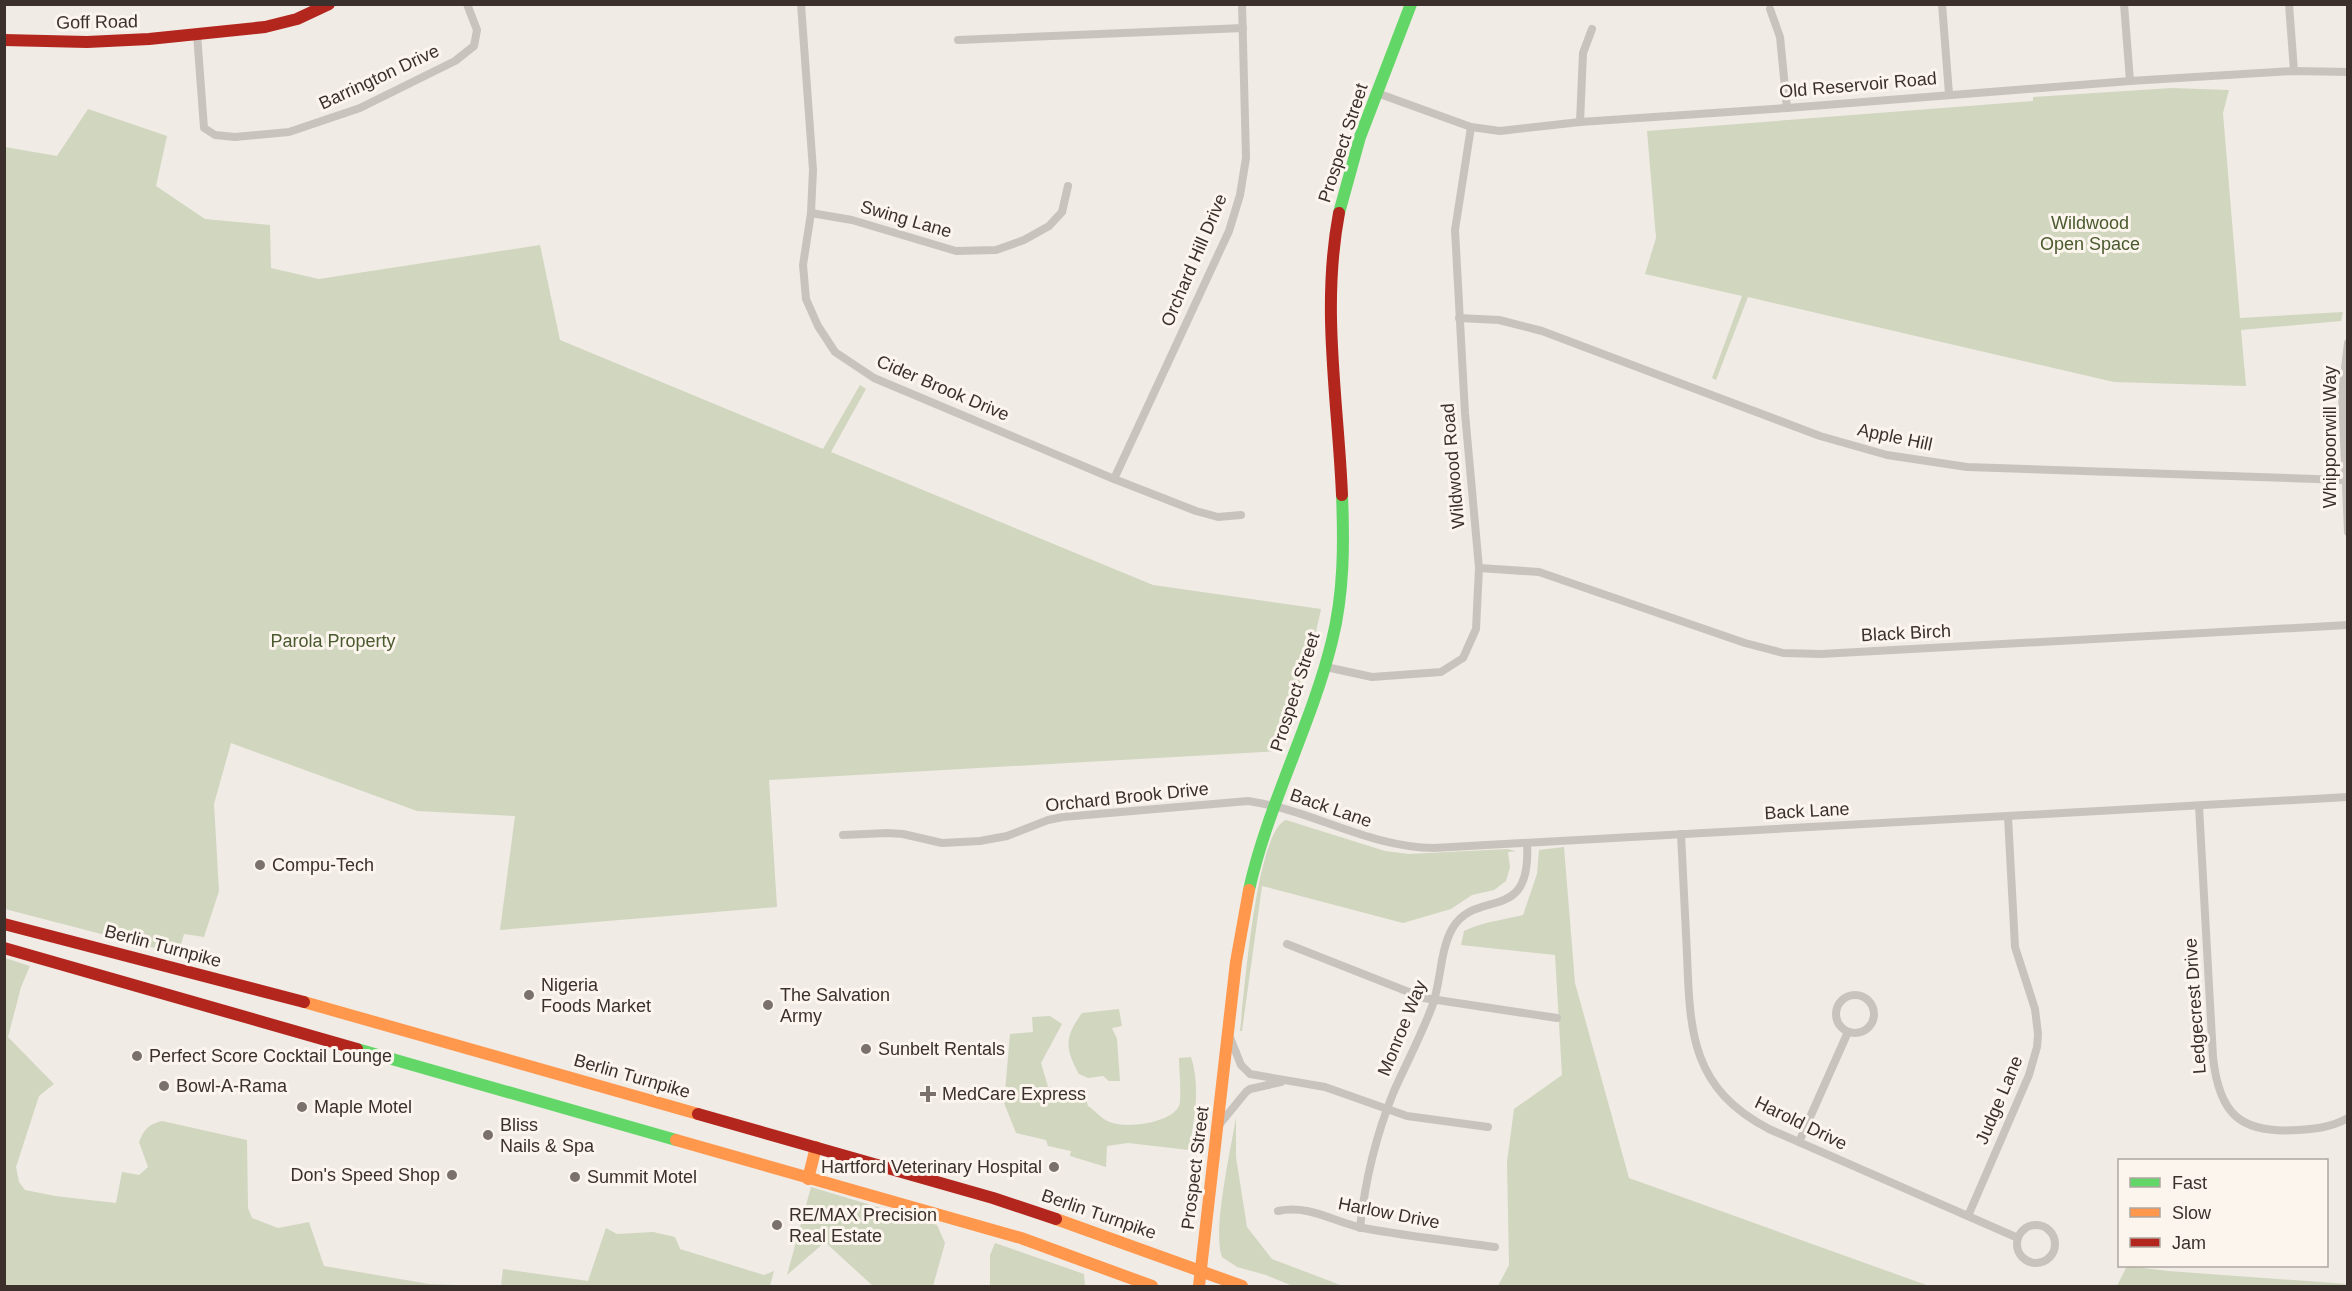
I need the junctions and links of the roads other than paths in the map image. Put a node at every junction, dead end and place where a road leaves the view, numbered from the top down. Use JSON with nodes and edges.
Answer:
{"nodes":[{"id":1,"x":329,"y":4,"type":"edge"},
{"id":2,"x":466,"y":4,"type":"edge"},
{"id":3,"x":801,"y":4,"type":"edge"},
{"id":4,"x":1242,"y":4,"type":"edge"},
{"id":5,"x":1411,"y":4,"type":"edge"},
{"id":6,"x":1942,"y":4,"type":"edge"},
{"id":7,"x":2124,"y":4,"type":"edge"},
{"id":8,"x":2289,"y":4,"type":"edge"},
{"id":9,"x":1770,"y":9,"type":"dead end"},
{"id":10,"x":1243,"y":28,"type":"junction"},
{"id":11,"x":1592,"y":29,"type":"dead end"},
{"id":12,"x":196,"y":34,"type":"junction"},
{"id":13,"x":4,"y":40,"type":"edge"},
{"id":14,"x":958,"y":40,"type":"dead end"},
{"id":15,"x":2294,"y":71,"type":"junction"},
{"id":16,"x":2348,"y":72,"type":"edge"},
{"id":17,"x":2130,"y":81,"type":"junction"},
{"id":18,"x":1377,"y":93,"type":"junction"},
{"id":19,"x":1949,"y":94,"type":"junction"},
{"id":20,"x":1787,"y":108,"type":"junction"},
{"id":21,"x":1580,"y":122,"type":"junction"},
{"id":22,"x":1471,"y":127,"type":"junction"},
{"id":23,"x":1068,"y":186,"type":"dead end"},
{"id":24,"x":811,"y":213,"type":"junction"},
{"id":25,"x":1459,"y":318,"type":"junction"},
{"id":26,"x":2348,"y":343,"type":"edge"},
{"id":27,"x":1114,"y":479,"type":"junction"},
{"id":28,"x":2344,"y":480,"type":"junction"},
{"id":29,"x":1241,"y":515,"type":"dead end"},
{"id":30,"x":2348,"y":532,"type":"edge"},
{"id":31,"x":1479,"y":568,"type":"junction"},
{"id":32,"x":2348,"y":625,"type":"edge"},
{"id":33,"x":1326,"y":667,"type":"junction"},
{"id":34,"x":2348,"y":797,"type":"edge"},
{"id":35,"x":1274,"y":806,"type":"junction"},
{"id":36,"x":2199,"y":806,"type":"junction"},
{"id":37,"x":2008,"y":817,"type":"junction"},
{"id":38,"x":1681,"y":834,"type":"junction"},
{"id":39,"x":843,"y":835,"type":"dead end"},
{"id":40,"x":1527,"y":843,"type":"junction"},
{"id":41,"x":4,"y":919,"type":"edge"},
{"id":42,"x":4,"y":924,"type":"edge"},
{"id":43,"x":34,"y":932,"type":"junction"},
{"id":44,"x":1287,"y":944,"type":"dead end"},
{"id":45,"x":4,"y":948,"type":"edge"},
{"id":46,"x":1434,"y":1000,"type":"junction"},
{"id":47,"x":1557,"y":1018,"type":"dead end"},
{"id":48,"x":1848,"y":1032,"type":"junction"},
{"id":49,"x":1228,"y":1034,"type":"junction"},
{"id":50,"x":1288,"y":1081,"type":"junction"},
{"id":51,"x":1387,"y":1111,"type":"junction"},
{"id":52,"x":2348,"y":1118,"type":"edge"},
{"id":53,"x":1488,"y":1127,"type":"dead end"},
{"id":54,"x":1217,"y":1128,"type":"junction"},
{"id":55,"x":1799,"y":1142,"type":"junction"},
{"id":56,"x":816,"y":1147,"type":"junction"},
{"id":57,"x":808,"y":1179,"type":"junction"},
{"id":58,"x":1278,"y":1211,"type":"dead end"},
{"id":59,"x":1968,"y":1216,"type":"junction"},
{"id":60,"x":1360,"y":1227,"type":"junction"},
{"id":61,"x":2018,"y":1238,"type":"junction"},
{"id":62,"x":1495,"y":1247,"type":"dead end"},
{"id":63,"x":1201,"y":1270,"type":"junction"},
{"id":64,"x":1152,"y":1287,"type":"edge"},
{"id":65,"x":1199,"y":1287,"type":"edge"},
{"id":66,"x":1242,"y":1287,"type":"edge"}],
"edges":[{"from":1,"to":12,"type":"main road","name":"Goff Road"},
{"from":2,"to":12,"type":"street","name":"Barrington Drive"},
{"from":3,"to":24,"type":"street","name":"Cider Brook Drive"},
{"from":4,"to":10,"type":"street","name":"Orchard Hill Drive"},
{"from":5,"to":18,"type":"main road","name":"Prospect Street"},
{"from":6,"to":19,"type":"street"},
{"from":7,"to":17,"type":"street"},
{"from":8,"to":15,"type":"street"},
{"from":9,"to":20,"type":"street"},
{"from":10,"to":14,"type":"street"},
{"from":10,"to":27,"type":"street","name":"Orchard Hill Drive"},
{"from":11,"to":21,"type":"street"},
{"from":12,"to":13,"type":"main road","name":"Goff Road"},
{"from":15,"to":16,"type":"street","name":"Old Reservoir Road"},
{"from":15,"to":17,"type":"street","name":"Old Reservoir Road"},
{"from":17,"to":19,"type":"street","name":"Old Reservoir Road"},
{"from":18,"to":22,"type":"street","name":"Old Reservoir Road"},
{"from":18,"to":33,"type":"main road","name":"Prospect Street"},
{"from":19,"to":20,"type":"street","name":"Old Reservoir Road"},
{"from":20,"to":21,"type":"street","name":"Old Reservoir Road"},
{"from":21,"to":22,"type":"street","name":"Old Reservoir Road"},
{"from":22,"to":25,"type":"street","name":"Wildwood Road"},
{"from":23,"to":24,"type":"street","name":"Swing Lane"},
{"from":24,"to":27,"type":"street","name":"Cider Brook Drive"},
{"from":25,"to":28,"type":"street","name":"Apple Hill"},
{"from":25,"to":31,"type":"street","name":"Wildwood Road"},
{"from":26,"to":28,"type":"street","name":"Whippoorwill Way"},
{"from":27,"to":29,"type":"street","name":"Cider Brook Drive"},
{"from":28,"to":30,"type":"street","name":"Whippoorwill Way"},
{"from":31,"to":32,"type":"street","name":"Black Birch"},
{"from":31,"to":33,"type":"street","name":"Wildwood Road"},
{"from":33,"to":35,"type":"main road","name":"Prospect Street"},
{"from":34,"to":36,"type":"street","name":"Back Lane"},
{"from":35,"to":39,"type":"street","name":"Orchard Brook Drive"},
{"from":35,"to":40,"type":"street","name":"Back Lane"},
{"from":35,"to":49,"type":"main road","name":"Prospect Street"},
{"from":36,"to":37,"type":"street","name":"Back Lane"},
{"from":36,"to":52,"type":"street","name":"Ledgecrest Drive"},
{"from":37,"to":38,"type":"street","name":"Back Lane"},
{"from":37,"to":59,"type":"street","name":"Judge Lane"},
{"from":38,"to":40,"type":"street","name":"Back Lane"},
{"from":38,"to":55,"type":"street","name":"Harold Drive"},
{"from":40,"to":46,"type":"street","name":"Monroe Way"},
{"from":41,"to":43,"type":"main road"},
{"from":42,"to":43,"type":"main road","name":"Berlin Turnpike"},
{"from":43,"to":56,"type":"main road","name":"Berlin Turnpike"},
{"from":44,"to":46,"type":"street"},
{"from":45,"to":57,"type":"main road"},
{"from":46,"to":47,"type":"street"},
{"from":46,"to":51,"type":"street","name":"Monroe Way"},
{"from":48,"to":48,"type":"street"},
{"from":48,"to":55,"type":"street"},
{"from":49,"to":50,"type":"street"},
{"from":49,"to":54,"type":"main road","name":"Prospect Street"},
{"from":50,"to":51,"type":"street"},
{"from":50,"to":54,"type":"street"},
{"from":51,"to":53,"type":"street"},
{"from":51,"to":60,"type":"street","name":"Monroe Way"},
{"from":54,"to":63,"type":"main road","name":"Prospect Street"},
{"from":55,"to":59,"type":"street","name":"Harold Drive"},
{"from":56,"to":57,"type":"main road"},
{"from":56,"to":63,"type":"main road","name":"Berlin Turnpike"},
{"from":57,"to":64,"type":"main road"},
{"from":58,"to":60,"type":"street","name":"Harlow Drive"},
{"from":59,"to":61,"type":"street","name":"Harold Drive"},
{"from":60,"to":62,"type":"street","name":"Harlow Drive"},
{"from":61,"to":61,"type":"street"},
{"from":63,"to":65,"type":"main road","name":"Prospect Street"},
{"from":63,"to":66,"type":"main road","name":"Berlin Turnpike"}]}
